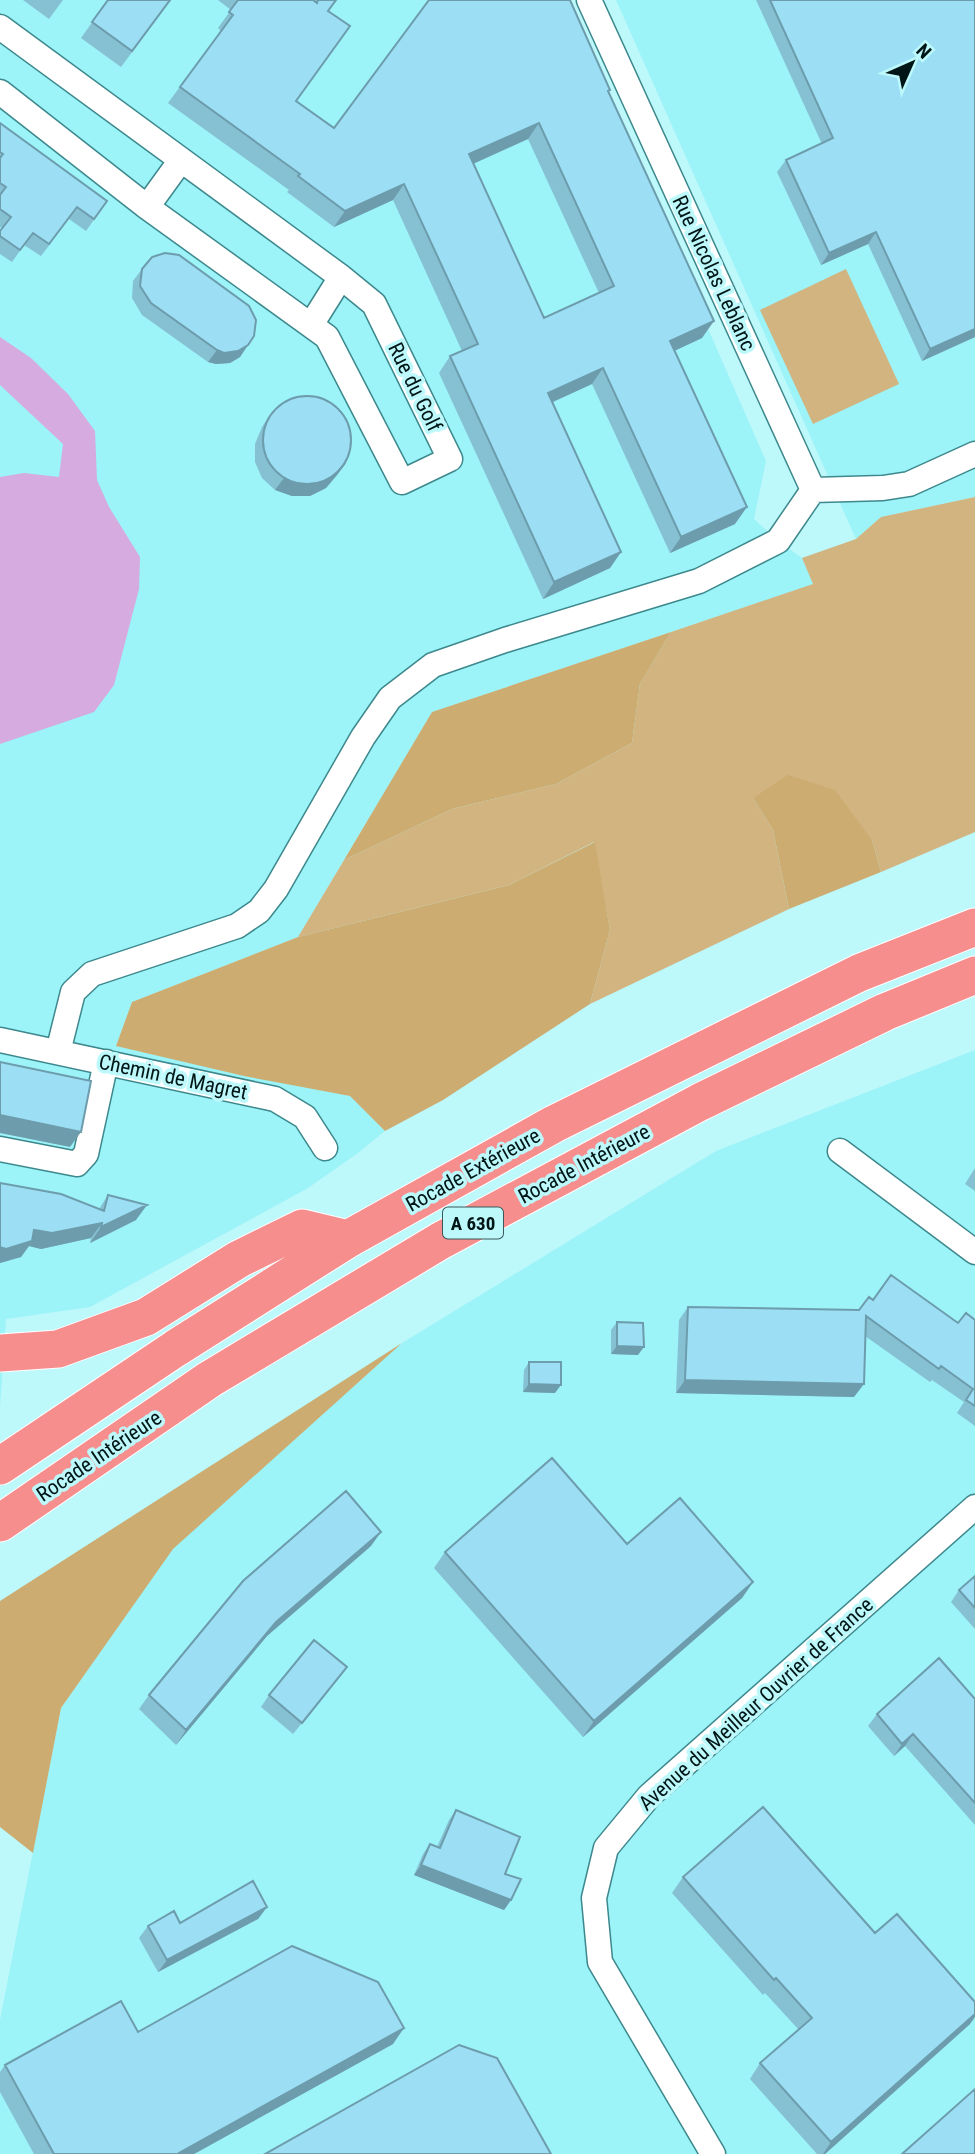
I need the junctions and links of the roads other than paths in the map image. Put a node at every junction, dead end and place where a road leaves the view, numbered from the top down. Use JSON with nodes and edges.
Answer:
{"nodes":[{"id":1,"x":589,"y":0,"type":"edge"},
{"id":2,"x":0,"y":27,"type":"edge"},
{"id":3,"x":0,"y":92,"type":"edge"},
{"id":4,"x":181,"y":160,"type":"junction"},
{"id":5,"x":147,"y":207,"type":"junction"},
{"id":6,"x":341,"y":277,"type":"junction"},
{"id":7,"x":311,"y":326,"type":"junction"},
{"id":8,"x":975,"y":454,"type":"edge"},
{"id":9,"x":813,"y":490,"type":"junction"},
{"id":10,"x":975,"y":927,"type":"edge"},
{"id":11,"x":975,"y":975,"type":"edge"},
{"id":12,"x":0,"y":1040,"type":"edge"},
{"id":13,"x":58,"y":1052,"type":"junction"},
{"id":14,"x":106,"y":1062,"type":"junction"},
{"id":15,"x":325,"y":1148,"type":"dead end"},
{"id":16,"x":0,"y":1149,"type":"edge"},
{"id":17,"x":840,"y":1151,"type":"dead end"},
{"id":18,"x":348,"y":1240,"type":"junction"},
{"id":19,"x":975,"y":1252,"type":"edge"},
{"id":20,"x":0,"y":1353,"type":"edge"},
{"id":21,"x":0,"y":1466,"type":"edge"},
{"id":22,"x":975,"y":1507,"type":"edge"},
{"id":23,"x":0,"y":1523,"type":"edge"},
{"id":24,"x":713,"y":2154,"type":"edge"}],
"edges":[{"from":1,"to":9,"type":"street","name":"Rue Nicolas Leblanc"},
{"from":2,"to":4,"type":"street","name":"Rue du Golf"},
{"from":3,"to":5,"type":"street"},
{"from":4,"to":5,"type":"street"},
{"from":4,"to":6,"type":"street","name":"Rue du Golf"},
{"from":5,"to":7,"type":"street"},
{"from":6,"to":7,"type":"street"},
{"from":6,"to":7,"type":"street","name":"Rue du Golf"},
{"from":8,"to":9,"type":"street"},
{"from":9,"to":13,"type":"street"},
{"from":10,"to":18,"type":"highway","name":"Rocade Extérieure","number":"A 630"},
{"from":11,"to":23,"type":"highway","name":"Rocade Intérieure","number":"A 630"},
{"from":12,"to":13,"type":"street","name":"Chemin de Magret"},
{"from":13,"to":14,"type":"street","name":"Chemin de Magret"},
{"from":14,"to":15,"type":"street","name":"Chemin de Magret"},
{"from":14,"to":16,"type":"street"},
{"from":17,"to":19,"type":"street"},
{"from":18,"to":20,"type":"highway"},
{"from":18,"to":21,"type":"highway","name":"Rocade Extérieure","number":"A 630"},
{"from":22,"to":24,"type":"street","name":"Avenue du Meilleur Ouvrier de France"}]}
